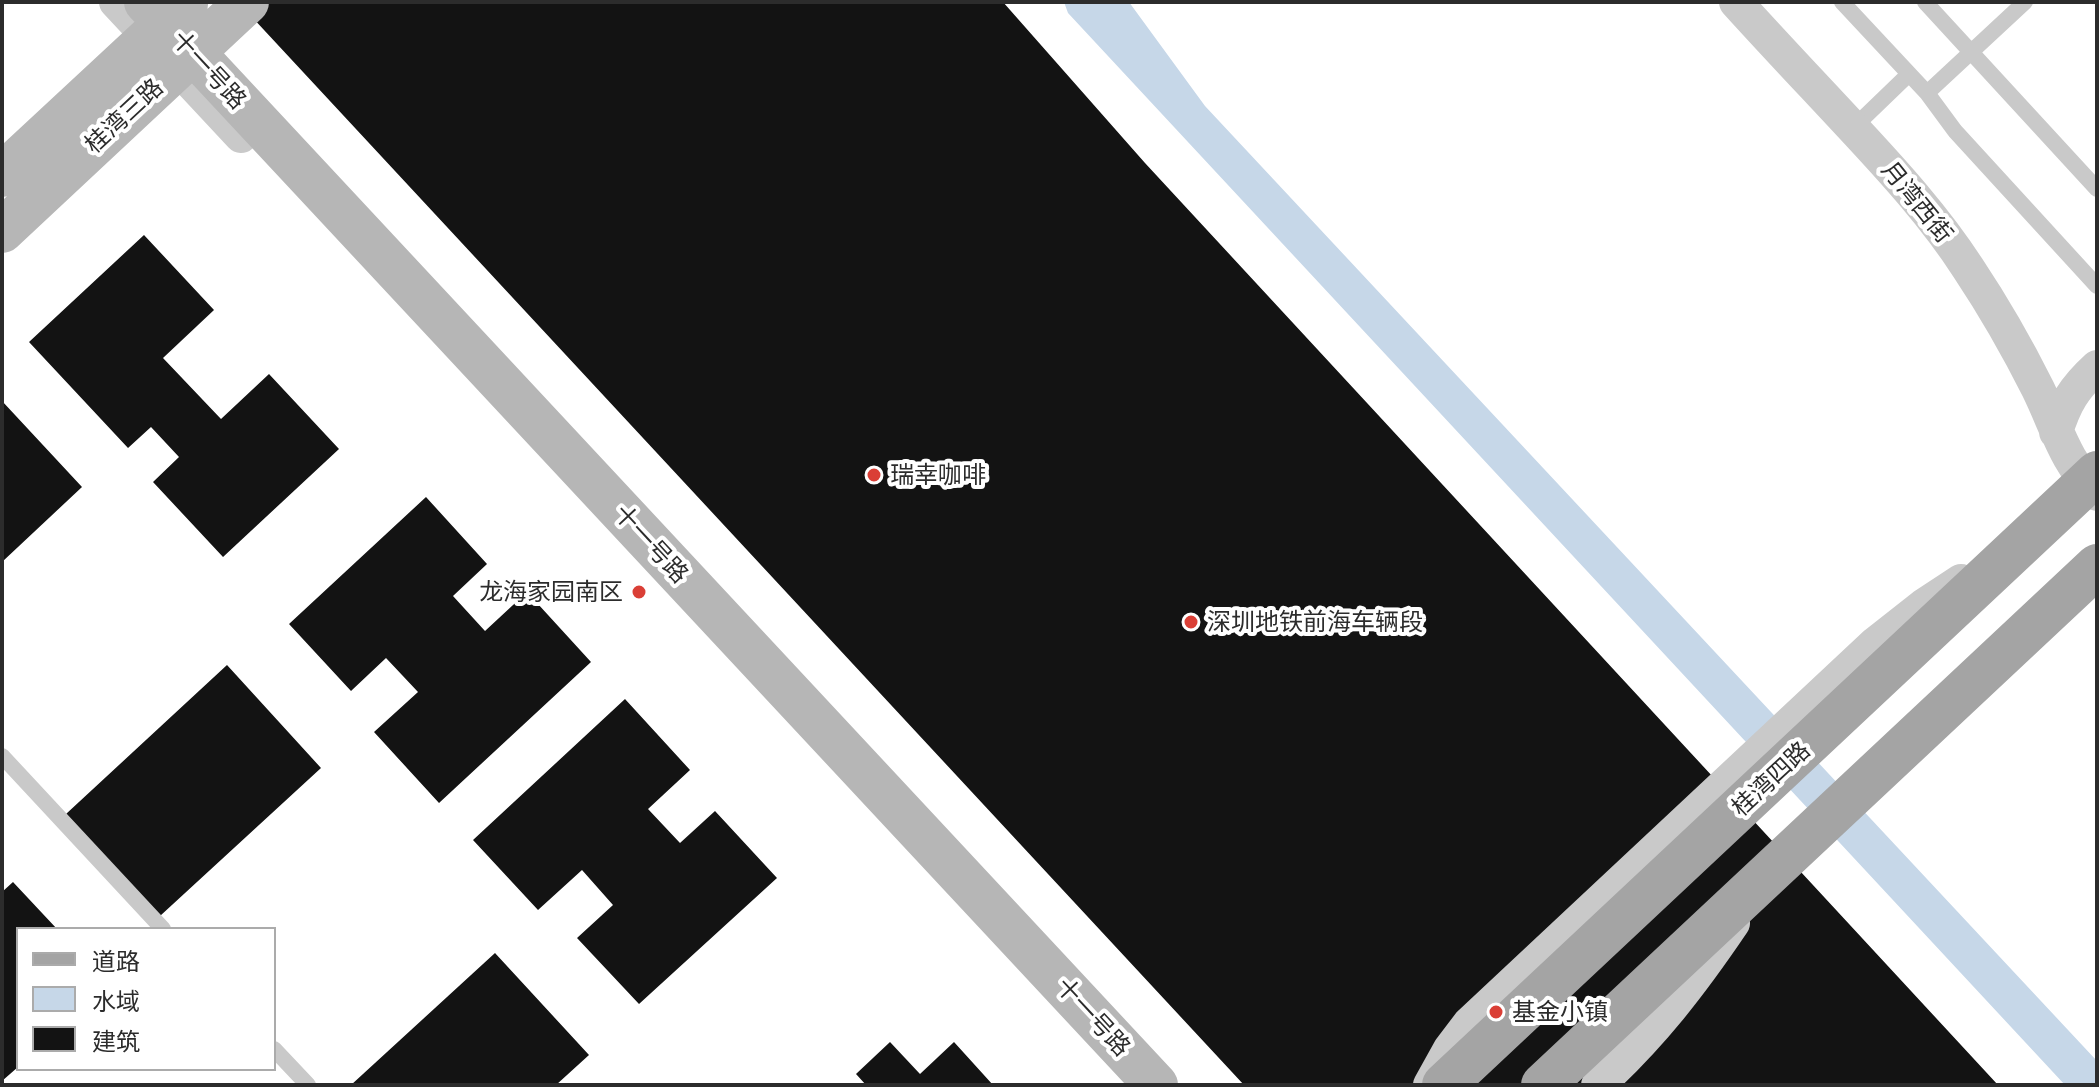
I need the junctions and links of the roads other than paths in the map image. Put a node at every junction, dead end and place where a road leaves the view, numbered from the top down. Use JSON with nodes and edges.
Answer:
{"nodes":[{"id":1,"x":116,"y":2,"type":"edge"},
{"id":2,"x":1736,"y":2,"type":"edge"},
{"id":3,"x":1842,"y":2,"type":"edge"},
{"id":4,"x":1925,"y":2,"type":"edge"},
{"id":5,"x":244,"y":4,"type":"edge"},
{"id":6,"x":2019,"y":6,"type":"edge"},
{"id":7,"x":173,"y":20,"type":"edge"},
{"id":8,"x":1968,"y":49,"type":"junction"},
{"id":9,"x":1909,"y":74,"type":"junction"},
{"id":10,"x":1927,"y":93,"type":"junction"},
{"id":11,"x":1853,"y":128,"type":"junction"},
{"id":12,"x":2,"y":175,"type":"edge"},
{"id":13,"x":2097,"y":189,"type":"edge"},
{"id":14,"x":2,"y":231,"type":"edge"},
{"id":15,"x":2097,"y":286,"type":"edge"},
{"id":16,"x":2097,"y":367,"type":"edge"},
{"id":17,"x":2056,"y":432,"type":"junction"},
{"id":18,"x":2097,"y":473,"type":"edge"},
{"id":19,"x":2097,"y":494,"type":"edge"},
{"id":20,"x":2097,"y":566,"type":"edge"},
{"id":21,"x":2,"y":756,"type":"edge"},
{"id":22,"x":1731,"y":798,"type":"junction"},
{"id":23,"x":1774,"y":869,"type":"junction"},
{"id":24,"x":161,"y":927,"type":"edge"},
{"id":25,"x":276,"y":1051,"type":"edge"},
{"id":26,"x":308,"y":1085,"type":"edge"},
{"id":27,"x":1128,"y":1085,"type":"edge"},
{"id":28,"x":1156,"y":1085,"type":"edge"},
{"id":29,"x":1430,"y":1085,"type":"edge"},
{"id":30,"x":1444,"y":1085,"type":"edge"},
{"id":31,"x":1543,"y":1085,"type":"edge"},
{"id":32,"x":1598,"y":1085,"type":"edge"}],
"edges":[{"from":1,"to":27,"type":"street"},
{"from":2,"to":11,"type":"street","name":"月湾西街"},
{"from":3,"to":9,"type":"lane"},
{"from":4,"to":8,"type":"lane"},
{"from":5,"to":7,"type":"street","name":"桂湾三路"},
{"from":6,"to":8,"type":"lane"},
{"from":6,"to":10,"type":"lane"},
{"from":7,"to":12,"type":"street","name":"桂湾三路"},
{"from":7,"to":14,"type":"street","name":"桂湾三路"},
{"from":7,"to":28,"type":"street","name":"十一号路"},
{"from":8,"to":13,"type":"lane"},
{"from":9,"to":10,"type":"lane"},
{"from":9,"to":11,"type":"lane"},
{"from":10,"to":15,"type":"lane"},
{"from":11,"to":17,"type":"street","name":"月湾西街"},
{"from":16,"to":17,"type":"street"},
{"from":17,"to":19,"type":"street","name":"月湾西街"},
{"from":18,"to":22,"type":"main road","name":"桂湾四路"},
{"from":20,"to":23,"type":"main road"},
{"from":21,"to":24,"type":"lane"},
{"from":22,"to":29,"type":"street"},
{"from":22,"to":30,"type":"main road","name":"桂湾四路"},
{"from":23,"to":31,"type":"main road"},
{"from":23,"to":32,"type":"street"},
{"from":25,"to":26,"type":"lane"}]}
